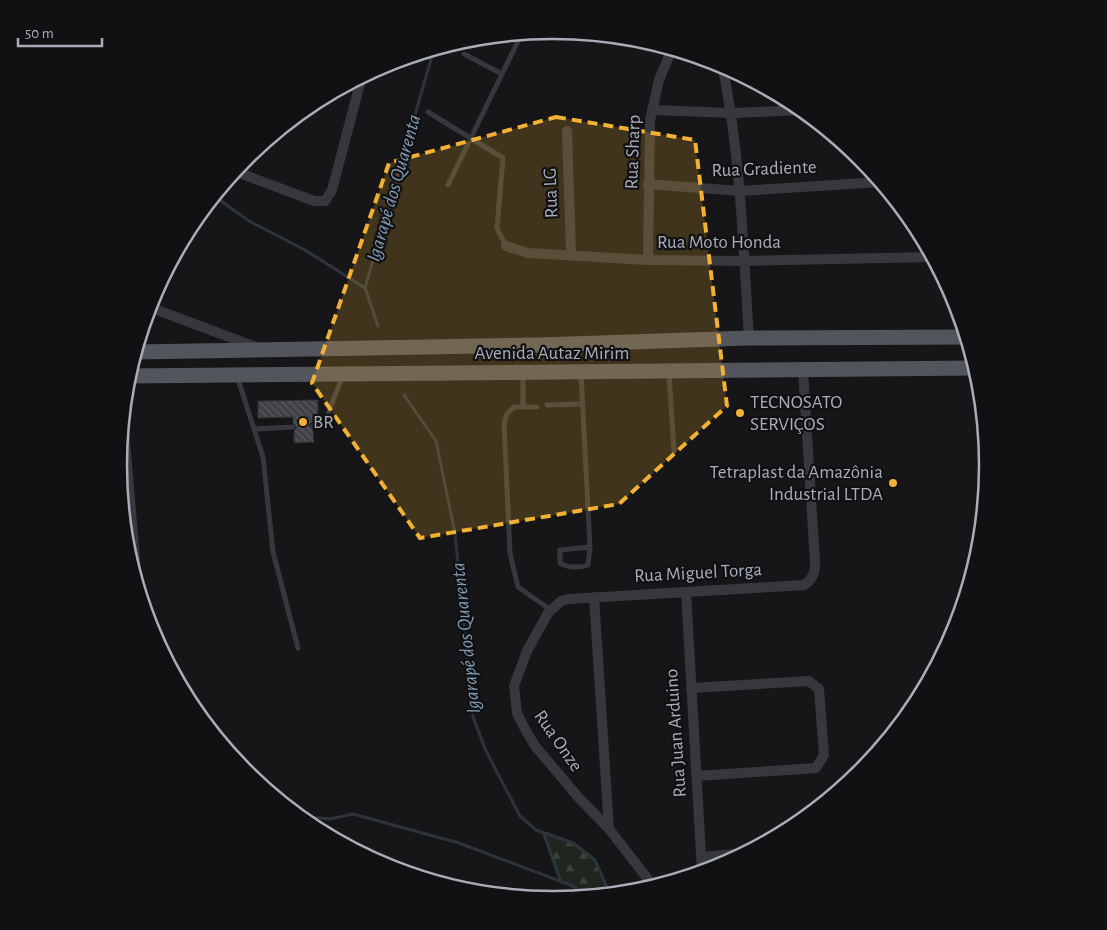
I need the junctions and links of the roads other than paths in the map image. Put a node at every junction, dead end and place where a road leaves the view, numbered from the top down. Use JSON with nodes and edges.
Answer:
{"nodes":[{"id":1,"x":518,"y":41,"type":"edge"},
{"id":2,"x":464,"y":54,"type":"dead end"},
{"id":3,"x":669,"y":55,"type":"edge"},
{"id":4,"x":502,"y":74,"type":"junction"},
{"id":5,"x":724,"y":74,"type":"edge"},
{"id":6,"x":359,"y":86,"type":"edge"},
{"id":7,"x":652,"y":110,"type":"junction"},
{"id":8,"x":789,"y":111,"type":"edge"},
{"id":9,"x":428,"y":112,"type":"dead end"},
{"id":10,"x":732,"y":113,"type":"junction"},
{"id":11,"x":567,"y":131,"type":"dead end"},
{"id":12,"x":472,"y":140,"type":"junction"},
{"id":13,"x":242,"y":174,"type":"edge"},
{"id":14,"x":873,"y":183,"type":"edge"},
{"id":15,"x":648,"y":184,"type":"junction"},
{"id":16,"x":448,"y":185,"type":"dead end"},
{"id":17,"x":740,"y":191,"type":"junction"},
{"id":18,"x":506,"y":246,"type":"joint"},
{"id":19,"x":571,"y":254,"type":"junction"},
{"id":20,"x":926,"y":257,"type":"edge"},
{"id":21,"x":648,"y":260,"type":"junction"},
{"id":22,"x":744,"y":261,"type":"junction"},
{"id":23,"x":157,"y":310,"type":"edge"},
{"id":24,"x":960,"y":337,"type":"edge"},
{"id":25,"x":749,"y":338,"type":"junction"},
{"id":26,"x":539,"y":345,"type":"junction"},
{"id":27,"x":263,"y":349,"type":"junction"},
{"id":28,"x":143,"y":352,"type":"edge"},
{"id":29,"x":968,"y":368,"type":"edge"},
{"id":30,"x":803,"y":371,"type":"junction"},
{"id":31,"x":581,"y":372,"type":"junction"},
{"id":32,"x":669,"y":372,"type":"junction"},
{"id":33,"x":523,"y":373,"type":"junction"},
{"id":34,"x":540,"y":373,"type":"junction"},
{"id":35,"x":343,"y":374,"type":"junction"},
{"id":36,"x":237,"y":375,"type":"junction"},
{"id":37,"x":137,"y":376,"type":"edge"},
{"id":38,"x":582,"y":404,"type":"junction"},
{"id":39,"x":547,"y":405,"type":"dead end"},
{"id":40,"x":523,"y":407,"type":"junction"},
{"id":41,"x":537,"y":407,"type":"dead end"},
{"id":42,"x":313,"y":426,"type":"dead end"},
{"id":43,"x":293,"y":427,"type":"dead end"},
{"id":44,"x":254,"y":429,"type":"junction"},
{"id":45,"x":674,"y":451,"type":"dead end"},
{"id":46,"x":127,"y":464,"type":"edge"},
{"id":47,"x":133,"y":534,"type":"edge"},
{"id":48,"x":590,"y":547,"type":"junction"},
{"id":49,"x":686,"y":592,"type":"junction"},
{"id":50,"x":594,"y":597,"type":"junction"},
{"id":51,"x":551,"y":610,"type":"junction"},
{"id":52,"x":298,"y":648,"type":"dead end"},
{"id":53,"x":690,"y":688,"type":"junction"},
{"id":54,"x":697,"y":776,"type":"junction"},
{"id":55,"x":609,"y":829,"type":"junction"},
{"id":56,"x":726,"y":855,"type":"edge"},
{"id":57,"x":702,"y":857,"type":"junction"},
{"id":58,"x":702,"y":865,"type":"edge"},
{"id":59,"x":649,"y":880,"type":"edge"}],
"edges":[{"from":1,"to":4,"type":"lane"},
{"from":2,"to":4,"type":"lane"},
{"from":3,"to":7,"type":"street","name":"Rua Sharp"},
{"from":4,"to":12,"type":"lane"},
{"from":5,"to":10,"type":"street"},
{"from":6,"to":13,"type":"street"},
{"from":7,"to":10,"type":"street"},
{"from":7,"to":15,"type":"street","name":"Rua Sharp"},
{"from":8,"to":10,"type":"street"},
{"from":9,"to":12,"type":"lane"},
{"from":10,"to":17,"type":"street"},
{"from":11,"to":19,"type":"street","name":"Rua LG"},
{"from":12,"to":16,"type":"lane"},
{"from":12,"to":18,"type":"lane"},
{"from":14,"to":17,"type":"street","name":"Rua Gradiente"},
{"from":15,"to":17,"type":"street","name":"Rua Gradiente"},
{"from":15,"to":21,"type":"street","name":"Rua Sharp"},
{"from":17,"to":22,"type":"street"},
{"from":18,"to":19,"type":"street","name":"Rua Moto Honda"},
{"from":19,"to":21,"type":"street","name":"Rua Moto Honda"},
{"from":20,"to":22,"type":"street","name":"Rua Moto Honda"},
{"from":21,"to":22,"type":"street","name":"Rua Moto Honda"},
{"from":22,"to":25,"type":"street"},
{"from":23,"to":27,"type":"street"},
{"from":24,"to":25,"type":"main road","name":"Avenida Autaz Mirim"},
{"from":25,"to":26,"type":"main road","name":"Avenida Autaz Mirim"},
{"from":26,"to":27,"type":"main road","name":"Avenida Autaz Mirim"},
{"from":26,"to":34,"type":"main road"},
{"from":27,"to":28,"type":"main road","name":"Avenida Autaz Mirim"},
{"from":29,"to":30,"type":"main road","name":"Avenida Autaz Mirim"},
{"from":30,"to":32,"type":"main road","name":"Avenida Autaz Mirim"},
{"from":30,"to":49,"type":"street","name":"Rua Miguel Torga"},
{"from":31,"to":32,"type":"main road","name":"Avenida Autaz Mirim"},
{"from":31,"to":34,"type":"main road","name":"Avenida Autaz Mirim"},
{"from":31,"to":38,"type":"lane"},
{"from":32,"to":45,"type":"lane"},
{"from":33,"to":34,"type":"main road","name":"Avenida Autaz Mirim"},
{"from":33,"to":35,"type":"main road","name":"Avenida Autaz Mirim"},
{"from":33,"to":40,"type":"lane"},
{"from":35,"to":36,"type":"main road","name":"Avenida Autaz Mirim"},
{"from":35,"to":42,"type":"lane"},
{"from":36,"to":37,"type":"main road","name":"Avenida Autaz Mirim"},
{"from":36,"to":44,"type":"lane"},
{"from":38,"to":39,"type":"lane"},
{"from":38,"to":48,"type":"lane"},
{"from":40,"to":41,"type":"lane"},
{"from":40,"to":51,"type":"lane"},
{"from":43,"to":44,"type":"lane"},
{"from":44,"to":52,"type":"lane"},
{"from":46,"to":47,"type":"street"},
{"from":48,"to":48,"type":"lane"},
{"from":49,"to":50,"type":"street","name":"Rua Miguel Torga"},
{"from":49,"to":53,"type":"street","name":"Rua Juan Arduino"},
{"from":50,"to":51,"type":"street"},
{"from":50,"to":55,"type":"street"},
{"from":51,"to":55,"type":"street","name":"Rua Onze"},
{"from":53,"to":54,"type":"street","name":"Rua Juan Arduino"},
{"from":53,"to":54,"type":"street"},
{"from":54,"to":57,"type":"street","name":"Rua Juan Arduino"},
{"from":55,"to":59,"type":"street","name":"Rua Onze"},
{"from":56,"to":57,"type":"street"},
{"from":57,"to":58,"type":"street","name":"Rua Juan Arduino"}]}
